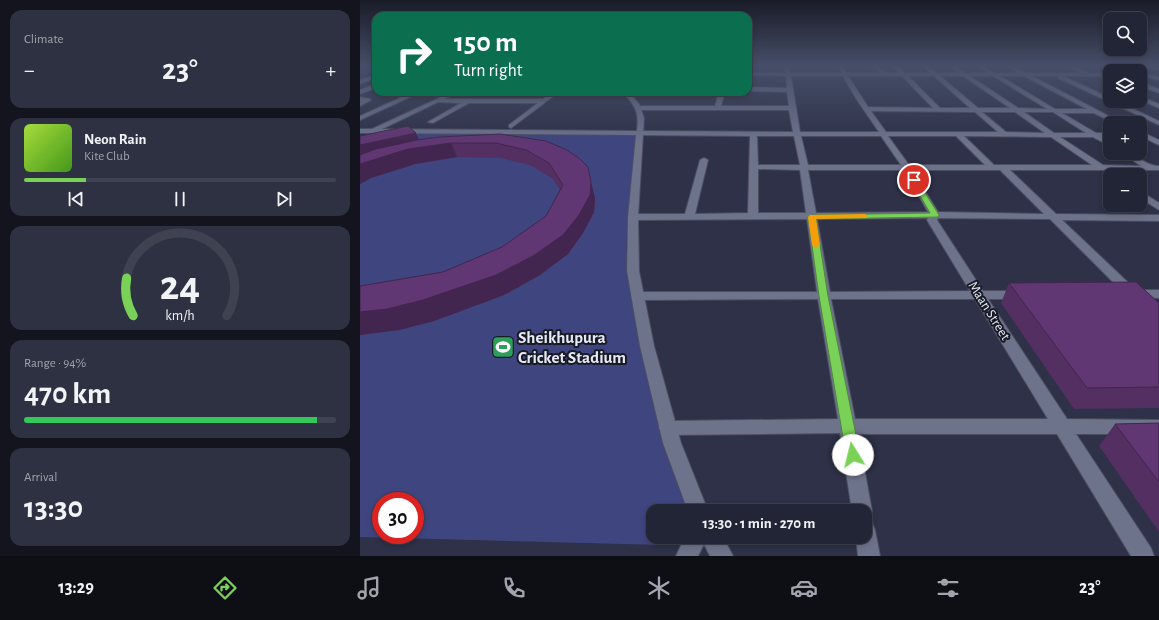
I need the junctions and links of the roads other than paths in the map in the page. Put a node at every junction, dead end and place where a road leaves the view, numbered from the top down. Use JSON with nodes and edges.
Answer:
{"nodes":[{"id":1,"x":790,"y":92,"type":"edge"},
{"id":2,"x":856,"y":92,"type":"edge"},
{"id":3,"x":920,"y":92,"type":"edge"},
{"id":4,"x":955,"y":92,"type":"edge"},
{"id":5,"x":989,"y":92,"type":"edge"},
{"id":6,"x":1023,"y":92,"type":"edge"},
{"id":7,"x":1058,"y":92,"type":"edge"},
{"id":8,"x":1091,"y":92,"type":"edge"},
{"id":9,"x":409,"y":96,"type":"edge"},
{"id":10,"x":438,"y":96,"type":"edge"},
{"id":11,"x":448,"y":96,"type":"edge"},
{"id":12,"x":551,"y":96,"type":"edge"},
{"id":13,"x":631,"y":96,"type":"edge"},
{"id":14,"x":721,"y":96,"type":"edge"},
{"id":15,"x":1103,"y":97,"type":"edge"},
{"id":16,"x":360,"y":99,"type":"edge"},
{"id":17,"x":438,"y":101,"type":"junction"},
{"id":18,"x":469,"y":101,"type":"junction"},
{"id":19,"x":545,"y":101,"type":"junction"},
{"id":20,"x":1147,"y":101,"type":"edge"},
{"id":21,"x":360,"y":104,"type":"edge"},
{"id":22,"x":1159,"y":106,"type":"edge"},
{"id":23,"x":360,"y":108,"type":"edge"},
{"id":24,"x":382,"y":108,"type":"junction"},
{"id":25,"x":640,"y":108,"type":"junction"},
{"id":26,"x":717,"y":108,"type":"junction"},
{"id":27,"x":792,"y":108,"type":"junction"},
{"id":28,"x":1126,"y":108,"type":"edge"},
{"id":29,"x":866,"y":109,"type":"junction"},
{"id":30,"x":939,"y":110,"type":"junction"},
{"id":31,"x":977,"y":110,"type":"junction"},
{"id":32,"x":1016,"y":110,"type":"junction"},
{"id":33,"x":1055,"y":111,"type":"junction"},
{"id":34,"x":1096,"y":111,"type":"junction"},
{"id":35,"x":1106,"y":116,"type":"edge"},
{"id":36,"x":360,"y":118,"type":"edge"},
{"id":37,"x":431,"y":122,"type":"dead end"},
{"id":38,"x":1159,"y":123,"type":"edge"},
{"id":39,"x":511,"y":126,"type":"dead end"},
{"id":40,"x":372,"y":131,"type":"junction"},
{"id":41,"x":360,"y":133,"type":"edge"},
{"id":42,"x":640,"y":134,"type":"junction"},
{"id":43,"x":754,"y":134,"type":"junction"},
{"id":44,"x":797,"y":134,"type":"junction"},
{"id":45,"x":884,"y":134,"type":"junction"},
{"id":46,"x":957,"y":134,"type":"junction"},
{"id":47,"x":1004,"y":134,"type":"junction"},
{"id":48,"x":1051,"y":134,"type":"junction"},
{"id":49,"x":1147,"y":134,"type":"edge"},
{"id":50,"x":1095,"y":135,"type":"junction"},
{"id":51,"x":1103,"y":135,"type":"edge"},
{"id":52,"x":1159,"y":135,"type":"edge"},
{"id":53,"x":1147,"y":137,"type":"edge"},
{"id":54,"x":1103,"y":140,"type":"edge"},
{"id":55,"x":1159,"y":143,"type":"edge"},
{"id":56,"x":704,"y":160,"type":"dead end"},
{"id":57,"x":1139,"y":160,"type":"edge"},
{"id":58,"x":753,"y":167,"type":"junction"},
{"id":59,"x":804,"y":167,"type":"junction"},
{"id":60,"x":907,"y":168,"type":"junction"},
{"id":61,"x":992,"y":168,"type":"junction"},
{"id":62,"x":1003,"y":168,"type":"junction"},
{"id":63,"x":1101,"y":168,"type":"junction"},
{"id":64,"x":1157,"y":170,"type":"edge"},
{"id":65,"x":1147,"y":199,"type":"edge"},
{"id":66,"x":1159,"y":207,"type":"edge"},
{"id":67,"x":935,"y":215,"type":"junction"},
{"id":68,"x":633,"y":216,"type":"junction"},
{"id":69,"x":690,"y":217,"type":"junction"},
{"id":70,"x":752,"y":217,"type":"junction"},
{"id":71,"x":812,"y":217,"type":"junction"},
{"id":72,"x":1054,"y":218,"type":"junction"},
{"id":73,"x":1159,"y":218,"type":"edge"},
{"id":74,"x":1035,"y":294,"type":"edge"},
{"id":75,"x":1118,"y":294,"type":"edge"},
{"id":76,"x":1133,"y":294,"type":"junction"},
{"id":77,"x":1159,"y":294,"type":"edge"},
{"id":78,"x":978,"y":295,"type":"junction"},
{"id":79,"x":639,"y":296,"type":"junction"},
{"id":80,"x":824,"y":296,"type":"junction"},
{"id":81,"x":1143,"y":304,"type":"edge"},
{"id":82,"x":848,"y":426,"type":"junction"},
{"id":83,"x":1061,"y":427,"type":"junction"},
{"id":84,"x":1159,"y":427,"type":"edge"},
{"id":85,"x":668,"y":428,"type":"junction"},
{"id":86,"x":695,"y":504,"type":"edge"},
{"id":87,"x":861,"y":504,"type":"edge"},
{"id":88,"x":693,"y":544,"type":"edge"},
{"id":89,"x":715,"y":544,"type":"edge"},
{"id":90,"x":867,"y":544,"type":"edge"},
{"id":91,"x":687,"y":556,"type":"edge"},
{"id":92,"x":722,"y":556,"type":"edge"},
{"id":93,"x":869,"y":556,"type":"edge"},
{"id":94,"x":1143,"y":556,"type":"edge"}],
"edges":[{"from":1,"to":27,"type":"street"},
{"from":2,"to":29,"type":"street","name":"Maan Street"},
{"from":3,"to":30,"type":"street"},
{"from":4,"to":31,"type":"street"},
{"from":5,"to":32,"type":"street"},
{"from":6,"to":33,"type":"street"},
{"from":7,"to":34,"type":"street"},
{"from":8,"to":15,"type":"street"},
{"from":9,"to":24,"type":"street"},
{"from":10,"to":41,"type":"street"},
{"from":11,"to":17,"type":"street"},
{"from":12,"to":19,"type":"street"},
{"from":13,"to":25,"type":"street"},
{"from":14,"to":26,"type":"street"},
{"from":16,"to":21,"type":"street"},
{"from":17,"to":18,"type":"street"},
{"from":17,"to":40,"type":"street"},
{"from":18,"to":19,"type":"street"},
{"from":18,"to":37,"type":"street"},
{"from":19,"to":39,"type":"street"},
{"from":20,"to":22,"type":"street"},
{"from":23,"to":24,"type":"street"},
{"from":24,"to":36,"type":"street"},
{"from":25,"to":26,"type":"street"},
{"from":25,"to":42,"type":"street"},
{"from":26,"to":27,"type":"street"},
{"from":27,"to":44,"type":"street"},
{"from":28,"to":38,"type":"street"},
{"from":29,"to":30,"type":"street"},
{"from":29,"to":45,"type":"street","name":"Maan Street"},
{"from":30,"to":31,"type":"street"},
{"from":31,"to":32,"type":"street"},
{"from":31,"to":47,"type":"street"},
{"from":32,"to":33,"type":"street"},
{"from":32,"to":48,"type":"street"},
{"from":33,"to":34,"type":"street"},
{"from":33,"to":50,"type":"street"},
{"from":34,"to":35,"type":"street"},
{"from":40,"to":41,"type":"street"},
{"from":40,"to":42,"type":"street"},
{"from":42,"to":43,"type":"street"},
{"from":42,"to":68,"type":"street"},
{"from":43,"to":44,"type":"street"},
{"from":43,"to":58,"type":"street"},
{"from":44,"to":45,"type":"street"},
{"from":44,"to":59,"type":"street"},
{"from":45,"to":46,"type":"street"},
{"from":45,"to":60,"type":"street","name":"Maan Street"},
{"from":46,"to":47,"type":"street"},
{"from":46,"to":61,"type":"street"},
{"from":47,"to":48,"type":"street"},
{"from":48,"to":50,"type":"street"},
{"from":48,"to":63,"type":"street"},
{"from":49,"to":52,"type":"street"},
{"from":50,"to":51,"type":"street"},
{"from":50,"to":54,"type":"street"},
{"from":53,"to":55,"type":"street"},
{"from":56,"to":69,"type":"street"},
{"from":57,"to":64,"type":"street"},
{"from":58,"to":59,"type":"street"},
{"from":58,"to":70,"type":"street"},
{"from":59,"to":60,"type":"street"},
{"from":59,"to":71,"type":"street"},
{"from":60,"to":61,"type":"street"},
{"from":60,"to":67,"type":"street","name":"Maan Street"},
{"from":61,"to":62,"type":"street"},
{"from":62,"to":63,"type":"street"},
{"from":62,"to":72,"type":"street"},
{"from":63,"to":64,"type":"street"},
{"from":65,"to":66,"type":"street"},
{"from":67,"to":71,"type":"street"},
{"from":67,"to":72,"type":"street"},
{"from":67,"to":78,"type":"street","name":"Maan Street"},
{"from":68,"to":69,"type":"street"},
{"from":68,"to":79,"type":"street"},
{"from":69,"to":70,"type":"street"},
{"from":70,"to":71,"type":"street"},
{"from":71,"to":80,"type":"street"},
{"from":72,"to":73,"type":"street"},
{"from":72,"to":76,"type":"street"},
{"from":74,"to":78,"type":"street"},
{"from":75,"to":76,"type":"street"},
{"from":76,"to":77,"type":"street"},
{"from":76,"to":81,"type":"street"},
{"from":78,"to":80,"type":"street"},
{"from":78,"to":83,"type":"street","name":"Maan Street"},
{"from":79,"to":80,"type":"street"},
{"from":79,"to":85,"type":"street"},
{"from":80,"to":82,"type":"street"},
{"from":82,"to":83,"type":"street"},
{"from":82,"to":85,"type":"street"},
{"from":82,"to":87,"type":"street"},
{"from":83,"to":84,"type":"street"},
{"from":83,"to":94,"type":"street","name":"Maan Street"},
{"from":85,"to":86,"type":"street"},
{"from":88,"to":91,"type":"street"},
{"from":89,"to":92,"type":"street"},
{"from":90,"to":93,"type":"street"}]}
